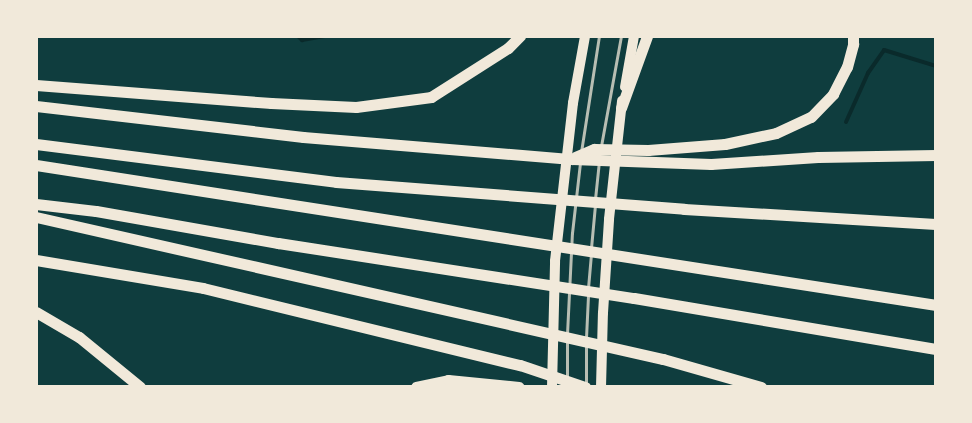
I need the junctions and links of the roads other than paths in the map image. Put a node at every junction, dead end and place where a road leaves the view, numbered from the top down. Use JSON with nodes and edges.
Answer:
{"nodes":[{"id":1,"x":520,"y":36,"type":"edge"},
{"id":2,"x":585,"y":36,"type":"edge"},
{"id":3,"x":599,"y":36,"type":"edge"},
{"id":4,"x":621,"y":36,"type":"edge"},
{"id":5,"x":634,"y":36,"type":"edge"},
{"id":6,"x":647,"y":36,"type":"edge"},
{"id":7,"x":853,"y":36,"type":"edge"},
{"id":8,"x":36,"y":85,"type":"edge"},
{"id":9,"x":36,"y":106,"type":"edge"},
{"id":10,"x":621,"y":108,"type":"junction"},
{"id":11,"x":36,"y":144,"type":"edge"},
{"id":12,"x":936,"y":155,"type":"edge"},
{"id":13,"x":572,"y":159,"type":"junction"},
{"id":14,"x":36,"y":165,"type":"edge"},
{"id":15,"x":36,"y":204,"type":"edge"},
{"id":16,"x":36,"y":217,"type":"edge"},
{"id":17,"x":936,"y":224,"type":"edge"},
{"id":18,"x":36,"y":260,"type":"edge"},
{"id":19,"x":936,"y":305,"type":"edge"},
{"id":20,"x":36,"y":312,"type":"edge"},
{"id":21,"x":936,"y":350,"type":"edge"},
{"id":22,"x":140,"y":387,"type":"edge"},
{"id":23,"x":416,"y":387,"type":"edge"},
{"id":24,"x":519,"y":387,"type":"edge"},
{"id":25,"x":552,"y":387,"type":"edge"},
{"id":26,"x":566,"y":387,"type":"edge"},
{"id":27,"x":585,"y":387,"type":"edge"},
{"id":28,"x":601,"y":387,"type":"edge"},
{"id":29,"x":761,"y":387,"type":"edge"}],
"edges":[{"from":1,"to":8,"type":"highway"},
{"from":2,"to":25,"type":"main road"},
{"from":3,"to":26,"type":"lane"},
{"from":4,"to":27,"type":"lane"},
{"from":5,"to":10,"type":"main road"},
{"from":6,"to":10,"type":"highway"},
{"from":7,"to":13,"type":"highway"},
{"from":9,"to":13,"type":"highway"},
{"from":10,"to":28,"type":"main road"},
{"from":11,"to":17,"type":"highway"},
{"from":12,"to":13,"type":"highway"},
{"from":14,"to":19,"type":"highway"},
{"from":15,"to":21,"type":"highway"},
{"from":16,"to":29,"type":"highway"},
{"from":18,"to":27,"type":"highway"},
{"from":20,"to":22,"type":"highway"},
{"from":23,"to":24,"type":"highway"}]}
